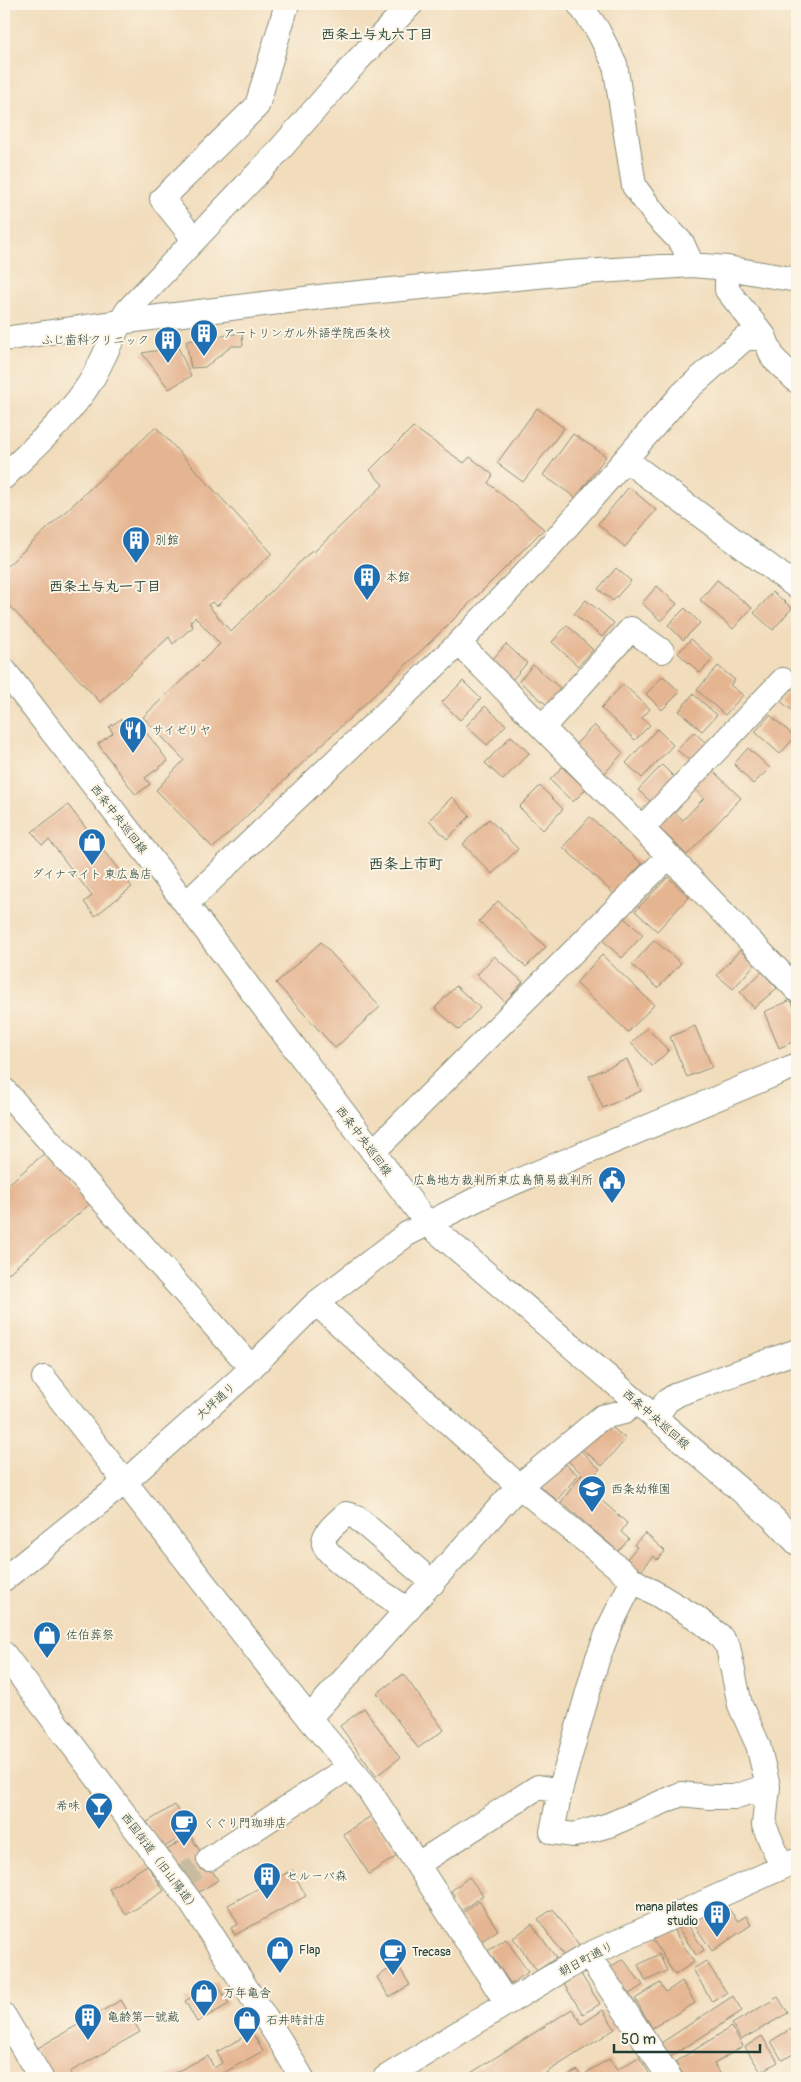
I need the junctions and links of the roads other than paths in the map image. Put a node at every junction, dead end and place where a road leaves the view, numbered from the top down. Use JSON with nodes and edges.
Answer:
{"nodes":[{"id":1,"x":287,"y":4,"type":"edge"},
{"id":2,"x":411,"y":4,"type":"edge"},
{"id":3,"x":578,"y":4,"type":"edge"},
{"id":4,"x":194,"y":239,"type":"junction"},
{"id":5,"x":692,"y":265,"type":"junction"},
{"id":6,"x":727,"y":268,"type":"junction"},
{"id":7,"x":797,"y":280,"type":"edge"},
{"id":8,"x":119,"y":322,"type":"junction"},
{"id":9,"x":764,"y":336,"type":"junction"},
{"id":10,"x":4,"y":339,"type":"edge"},
{"id":11,"x":797,"y":381,"type":"edge"},
{"id":12,"x":626,"y":460,"type":"junction"},
{"id":13,"x":4,"y":477,"type":"edge"},
{"id":14,"x":797,"y":588,"type":"edge"},
{"id":15,"x":459,"y":643,"type":"junction"},
{"id":16,"x":662,"y":651,"type":"dead end"},
{"id":17,"x":4,"y":670,"type":"edge"},
{"id":18,"x":784,"y":680,"type":"dead end"},
{"id":19,"x":543,"y":728,"type":"junction"},
{"id":20,"x":642,"y":828,"type":"junction"},
{"id":21,"x":669,"y":856,"type":"junction"},
{"id":22,"x":186,"y":904,"type":"junction"},
{"id":23,"x":797,"y":990,"type":"edge"},
{"id":24,"x":797,"y":1065,"type":"edge"},
{"id":25,"x":4,"y":1090,"type":"edge"},
{"id":26,"x":373,"y":1152,"type":"junction"},
{"id":27,"x":427,"y":1223,"type":"junction"},
{"id":28,"x":316,"y":1303,"type":"junction"},
{"id":29,"x":797,"y":1351,"type":"edge"},
{"id":30,"x":251,"y":1368,"type":"junction"},
{"id":31,"x":44,"y":1378,"type":"dead end"},
{"id":32,"x":636,"y":1402,"type":"junction"},
{"id":33,"x":655,"y":1418,"type":"junction"},
{"id":34,"x":126,"y":1481,"type":"junction"},
{"id":35,"x":519,"y":1486,"type":"junction"},
{"id":36,"x":797,"y":1543,"type":"edge"},
{"id":37,"x":4,"y":1579,"type":"edge"},
{"id":38,"x":633,"y":1580,"type":"junction"},
{"id":39,"x":433,"y":1582,"type":"junction"},
{"id":40,"x":408,"y":1610,"type":"junction"},
{"id":41,"x":4,"y":1654,"type":"edge"},
{"id":42,"x":309,"y":1718,"type":"junction"},
{"id":43,"x":349,"y":1768,"type":"junction"},
{"id":44,"x":768,"y":1786,"type":"junction"},
{"id":45,"x":560,"y":1791,"type":"junction"},
{"id":46,"x":209,"y":1859,"type":"tunnel mouth"},
{"id":47,"x":418,"y":1864,"type":"junction"},
{"id":48,"x":790,"y":1864,"type":"edge"},
{"id":49,"x":588,"y":1955,"type":"junction"},
{"id":50,"x":507,"y":2002,"type":"junction"},
{"id":51,"x":4,"y":2016,"type":"edge"},
{"id":52,"x":41,"y":2078,"type":"edge"},
{"id":53,"x":302,"y":2078,"type":"edge"},
{"id":54,"x":385,"y":2078,"type":"edge"},
{"id":55,"x":670,"y":2078,"type":"edge"}],
"edges":[{"from":1,"to":4,"type":"street"},
{"from":2,"to":4,"type":"street"},
{"from":3,"to":5,"type":"street"},
{"from":4,"to":8,"type":"street"},
{"from":5,"to":6,"type":"street"},
{"from":5,"to":8,"type":"street"},
{"from":6,"to":7,"type":"street"},
{"from":6,"to":9,"type":"street"},
{"from":8,"to":10,"type":"street"},
{"from":8,"to":13,"type":"street"},
{"from":9,"to":11,"type":"street"},
{"from":9,"to":12,"type":"street"},
{"from":12,"to":14,"type":"street"},
{"from":12,"to":15,"type":"street"},
{"from":15,"to":19,"type":"street"},
{"from":15,"to":22,"type":"street"},
{"from":16,"to":19,"type":"street"},
{"from":17,"to":22,"type":"street","name":"西条中央巡回線"},
{"from":18,"to":20,"type":"street"},
{"from":19,"to":20,"type":"street"},
{"from":20,"to":21,"type":"street"},
{"from":21,"to":23,"type":"street"},
{"from":21,"to":26,"type":"street"},
{"from":22,"to":26,"type":"street","name":"西条中央巡回線"},
{"from":24,"to":27,"type":"street","name":"大坪通り"},
{"from":25,"to":30,"type":"street"},
{"from":26,"to":27,"type":"street","name":"西条中央巡回線"},
{"from":27,"to":28,"type":"street","name":"大坪通り"},
{"from":27,"to":32,"type":"street","name":"西条中央巡回線"},
{"from":28,"to":30,"type":"street","name":"大坪通り"},
{"from":28,"to":35,"type":"street"},
{"from":29,"to":33,"type":"street"},
{"from":30,"to":34,"type":"street","name":"大坪通り"},
{"from":31,"to":34,"type":"street"},
{"from":32,"to":33,"type":"street","name":"西条中央巡回線"},
{"from":32,"to":35,"type":"street"},
{"from":33,"to":36,"type":"street","name":"西条中央巡回線"},
{"from":34,"to":37,"type":"street","name":"大坪通り"},
{"from":34,"to":42,"type":"street"},
{"from":35,"to":38,"type":"street"},
{"from":35,"to":39,"type":"street"},
{"from":38,"to":44,"type":"street"},
{"from":38,"to":45,"type":"street"},
{"from":39,"to":40,"type":"street"},
{"from":39,"to":40,"type":"street"},
{"from":40,"to":42,"type":"street"},
{"from":41,"to":53,"type":"street","name":"西国街道（旧山陽道）"},
{"from":42,"to":43,"type":"street"},
{"from":43,"to":46,"type":"street"},
{"from":43,"to":47,"type":"street"},
{"from":44,"to":45,"type":"street"},
{"from":44,"to":48,"type":"street"},
{"from":45,"to":47,"type":"street"},
{"from":47,"to":50,"type":"street"},
{"from":48,"to":49,"type":"street","name":"朝日町通り"},
{"from":49,"to":50,"type":"street","name":"朝日町通り"},
{"from":49,"to":55,"type":"street"},
{"from":50,"to":54,"type":"street","name":"朝日町通り"},
{"from":51,"to":52,"type":"street"}]}
